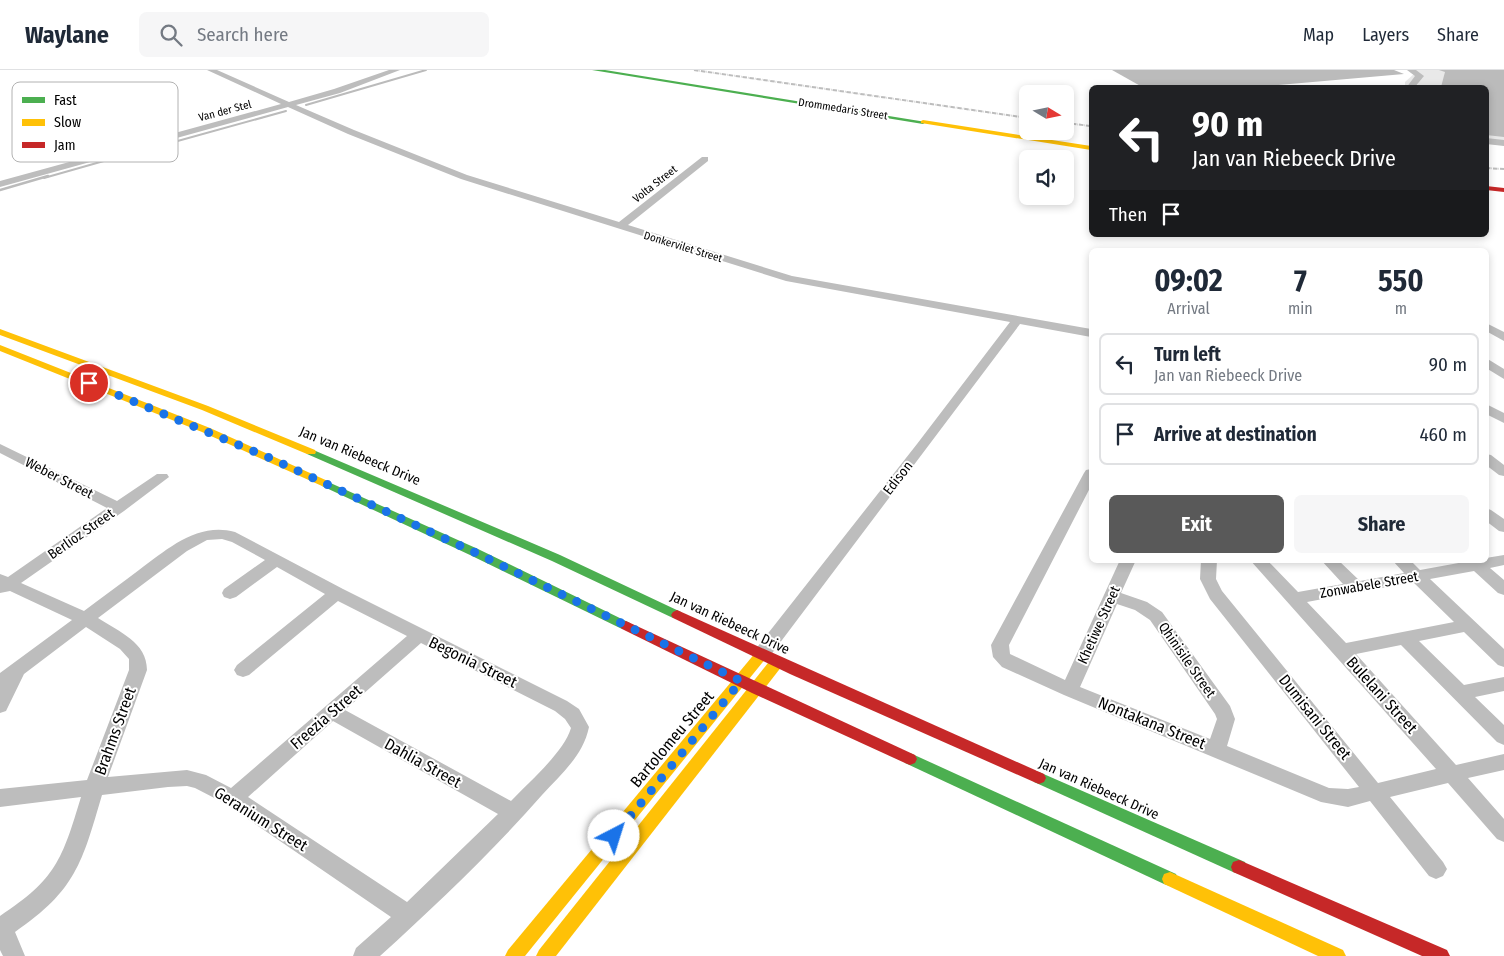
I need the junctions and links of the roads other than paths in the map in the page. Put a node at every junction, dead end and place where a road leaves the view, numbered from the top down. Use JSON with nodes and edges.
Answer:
{"nodes":[{"id":1,"x":211,"y":70,"type":"edge"},
{"id":2,"x":396,"y":70,"type":"edge"},
{"id":3,"x":595,"y":70,"type":"edge"},
{"id":4,"x":1411,"y":70,"type":"edge"},
{"id":5,"x":1412,"y":85,"type":"edge"},
{"id":6,"x":290,"y":104,"type":"junction"},
{"id":7,"x":178,"y":135,"type":"edge"},
{"id":8,"x":1489,"y":141,"type":"edge"},
{"id":9,"x":1504,"y":143,"type":"edge"},
{"id":10,"x":1089,"y":148,"type":"edge"},
{"id":11,"x":705,"y":159,"type":"dead end"},
{"id":12,"x":80,"y":162,"type":"edge"},
{"id":13,"x":0,"y":184,"type":"edge"},
{"id":14,"x":1489,"y":188,"type":"edge"},
{"id":15,"x":1504,"y":190,"type":"edge"},
{"id":16,"x":619,"y":227,"type":"junction"},
{"id":17,"x":1017,"y":320,"type":"junction"},
{"id":18,"x":1489,"y":328,"type":"edge"},
{"id":19,"x":0,"y":332,"type":"edge"},
{"id":20,"x":1089,"y":333,"type":"edge"},
{"id":21,"x":1504,"y":337,"type":"edge"},
{"id":22,"x":0,"y":348,"type":"edge"},
{"id":23,"x":0,"y":448,"type":"edge"},
{"id":24,"x":1489,"y":460,"type":"edge"},
{"id":25,"x":1504,"y":472,"type":"edge"},
{"id":26,"x":162,"y":477,"type":"dead end"},
{"id":27,"x":1089,"y":481,"type":"edge"},
{"id":28,"x":1084,"y":502,"type":"edge"},
{"id":29,"x":119,"y":508,"type":"junction"},
{"id":30,"x":1489,"y":516,"type":"edge"},
{"id":31,"x":1504,"y":528,"type":"edge"},
{"id":32,"x":276,"y":560,"type":"junction"},
{"id":33,"x":1504,"y":560,"type":"edge"},
{"id":34,"x":1489,"y":562,"type":"edge"},
{"id":35,"x":1127,"y":563,"type":"edge"},
{"id":36,"x":1208,"y":563,"type":"edge"},
{"id":37,"x":1261,"y":563,"type":"edge"},
{"id":38,"x":1332,"y":563,"type":"edge"},
{"id":39,"x":1403,"y":563,"type":"edge"},
{"id":40,"x":1474,"y":563,"type":"edge"},
{"id":41,"x":1418,"y":576,"type":"junction"},
{"id":42,"x":3,"y":585,"type":"edge"},
{"id":43,"x":1356,"y":587,"type":"junction"},
{"id":44,"x":1504,"y":589,"type":"edge"},
{"id":45,"x":230,"y":593,"type":"dead end"},
{"id":46,"x":337,"y":594,"type":"junction"},
{"id":47,"x":1112,"y":596,"type":"junction"},
{"id":48,"x":1294,"y":599,"type":"junction"},
{"id":49,"x":86,"y":619,"type":"junction"},
{"id":50,"x":1468,"y":625,"type":"junction"},
{"id":51,"x":419,"y":635,"type":"junction"},
{"id":52,"x":1404,"y":637,"type":"junction"},
{"id":53,"x":1342,"y":650,"type":"junction"},
{"id":54,"x":769,"y":658,"type":"junction"},
{"id":55,"x":1504,"y":660,"type":"edge"},
{"id":56,"x":244,"y":670,"type":"dead end"},
{"id":57,"x":16,"y":671,"type":"junction"},
{"id":58,"x":741,"y":681,"type":"junction"},
{"id":59,"x":0,"y":683,"type":"edge"},
{"id":60,"x":1504,"y":684,"type":"edge"},
{"id":61,"x":756,"y":689,"type":"junction"},
{"id":62,"x":1070,"y":690,"type":"junction"},
{"id":63,"x":1460,"y":693,"type":"junction"},
{"id":64,"x":0,"y":706,"type":"edge"},
{"id":65,"x":332,"y":712,"type":"junction"},
{"id":66,"x":1504,"y":737,"type":"edge"},
{"id":67,"x":1217,"y":749,"type":"junction"},
{"id":68,"x":1504,"y":762,"type":"edge"},
{"id":69,"x":1452,"y":773,"type":"junction"},
{"id":70,"x":95,"y":786,"type":"junction"},
{"id":71,"x":1376,"y":791,"type":"junction"},
{"id":72,"x":0,"y":798,"type":"edge"},
{"id":73,"x":233,"y":798,"type":"junction"},
{"id":74,"x":514,"y":813,"type":"junction"},
{"id":75,"x":1504,"y":833,"type":"edge"},
{"id":76,"x":1436,"y":869,"type":"dead end"},
{"id":77,"x":409,"y":916,"type":"junction"},
{"id":78,"x":1,"y":929,"type":"edge"},
{"id":79,"x":14,"y":956,"type":"edge"},
{"id":80,"x":364,"y":956,"type":"edge"},
{"id":81,"x":514,"y":956,"type":"edge"},
{"id":82,"x":545,"y":956,"type":"edge"},
{"id":83,"x":1337,"y":956,"type":"edge"},
{"id":84,"x":1441,"y":956,"type":"edge"}],
"edges":[{"from":1,"to":6,"type":"street","name":"Donkervilet Street"},
{"from":2,"to":6,"type":"street","name":"Van der Stel"},
{"from":3,"to":10,"type":"main road","name":"Drommedaris Street"},
{"from":4,"to":5,"type":"street"},
{"from":6,"to":7,"type":"street","name":"Van der Stel"},
{"from":6,"to":16,"type":"street","name":"Donkervilet Street"},
{"from":8,"to":9,"type":"street"},
{"from":11,"to":16,"type":"street","name":"Volta Street"},
{"from":12,"to":13,"type":"street","name":"Van der Stel"},
{"from":14,"to":15,"type":"main road"},
{"from":16,"to":17,"type":"street","name":"Donkervilet Street"},
{"from":17,"to":20,"type":"street","name":"Donkervilet Street"},
{"from":17,"to":54,"type":"street","name":"Edison"},
{"from":18,"to":21,"type":"street"},
{"from":19,"to":54,"type":"main road","name":"Jan van Riebeeck Drive"},
{"from":22,"to":58,"type":"main road"},
{"from":23,"to":29,"type":"street","name":"Weber Street"},
{"from":24,"to":25,"type":"street"},
{"from":26,"to":29,"type":"street","name":"Berlioz Street"},
{"from":27,"to":28,"type":"street","name":"Nontakana Street"},
{"from":28,"to":62,"type":"street","name":"Nontakana Street"},
{"from":29,"to":42,"type":"street","name":"Berlioz Street"},
{"from":30,"to":31,"type":"street"},
{"from":32,"to":45,"type":"street"},
{"from":32,"to":46,"type":"street","name":"Begonia Street"},
{"from":32,"to":49,"type":"street","name":"Begonia Street"},
{"from":33,"to":34,"type":"street","name":"Zonwabele Street"},
{"from":35,"to":47,"type":"street","name":"Khetiwe Street"},
{"from":36,"to":71,"type":"street","name":"Dumisani Street"},
{"from":37,"to":48,"type":"street","name":"Bulelani Street"},
{"from":38,"to":43,"type":"street"},
{"from":39,"to":41,"type":"street"},
{"from":40,"to":41,"type":"street","name":"Zonwabele Street"},
{"from":40,"to":44,"type":"street"},
{"from":41,"to":43,"type":"street","name":"Zonwabele Street"},
{"from":41,"to":50,"type":"street"},
{"from":42,"to":49,"type":"street","name":"Brahms Street"},
{"from":43,"to":48,"type":"street","name":"Zonwabele Street"},
{"from":46,"to":51,"type":"street","name":"Begonia Street"},
{"from":46,"to":56,"type":"street"},
{"from":47,"to":62,"type":"street","name":"Khetiwe Street"},
{"from":47,"to":67,"type":"street","name":"Qhinisile Street"},
{"from":48,"to":53,"type":"street","name":"Bulelani Street"},
{"from":49,"to":57,"type":"street","name":"Begonia Street"},
{"from":49,"to":70,"type":"street","name":"Brahms Street"},
{"from":50,"to":52,"type":"street"},
{"from":50,"to":55,"type":"street"},
{"from":51,"to":65,"type":"street","name":"Freezia Street"},
{"from":51,"to":74,"type":"street","name":"Begonia Street"},
{"from":52,"to":53,"type":"street"},
{"from":52,"to":63,"type":"street"},
{"from":53,"to":69,"type":"street","name":"Bulelani Street"},
{"from":54,"to":58,"type":"main road","name":"Bartolomeu Street"},
{"from":54,"to":61,"type":"main road"},
{"from":54,"to":84,"type":"main road","name":"Jan van Riebeeck Drive"},
{"from":57,"to":59,"type":"street","name":"Begonia Street"},
{"from":57,"to":64,"type":"street"},
{"from":58,"to":61,"type":"main road"},
{"from":58,"to":81,"type":"main road","name":"Bartolomeu Street"},
{"from":60,"to":63,"type":"street"},
{"from":61,"to":82,"type":"main road"},
{"from":61,"to":83,"type":"main road"},
{"from":62,"to":67,"type":"street","name":"Nontakana Street"},
{"from":63,"to":66,"type":"street"},
{"from":65,"to":73,"type":"street","name":"Freezia Street"},
{"from":65,"to":74,"type":"street","name":"Dahlia Street"},
{"from":67,"to":71,"type":"street","name":"Nontakana Street"},
{"from":68,"to":69,"type":"street","name":"Nontakana Street"},
{"from":69,"to":71,"type":"street","name":"Nontakana Street"},
{"from":69,"to":75,"type":"street","name":"Bulelani Street"},
{"from":70,"to":72,"type":"street","name":"Geranium Street"},
{"from":70,"to":73,"type":"street","name":"Geranium Street"},
{"from":70,"to":78,"type":"street","name":"Brahms Street"},
{"from":71,"to":76,"type":"street","name":"Dumisani Street"},
{"from":73,"to":77,"type":"street","name":"Geranium Street"},
{"from":74,"to":77,"type":"street","name":"Begonia Street"},
{"from":77,"to":80,"type":"street","name":"Begonia Street"},
{"from":78,"to":79,"type":"street"}]}
